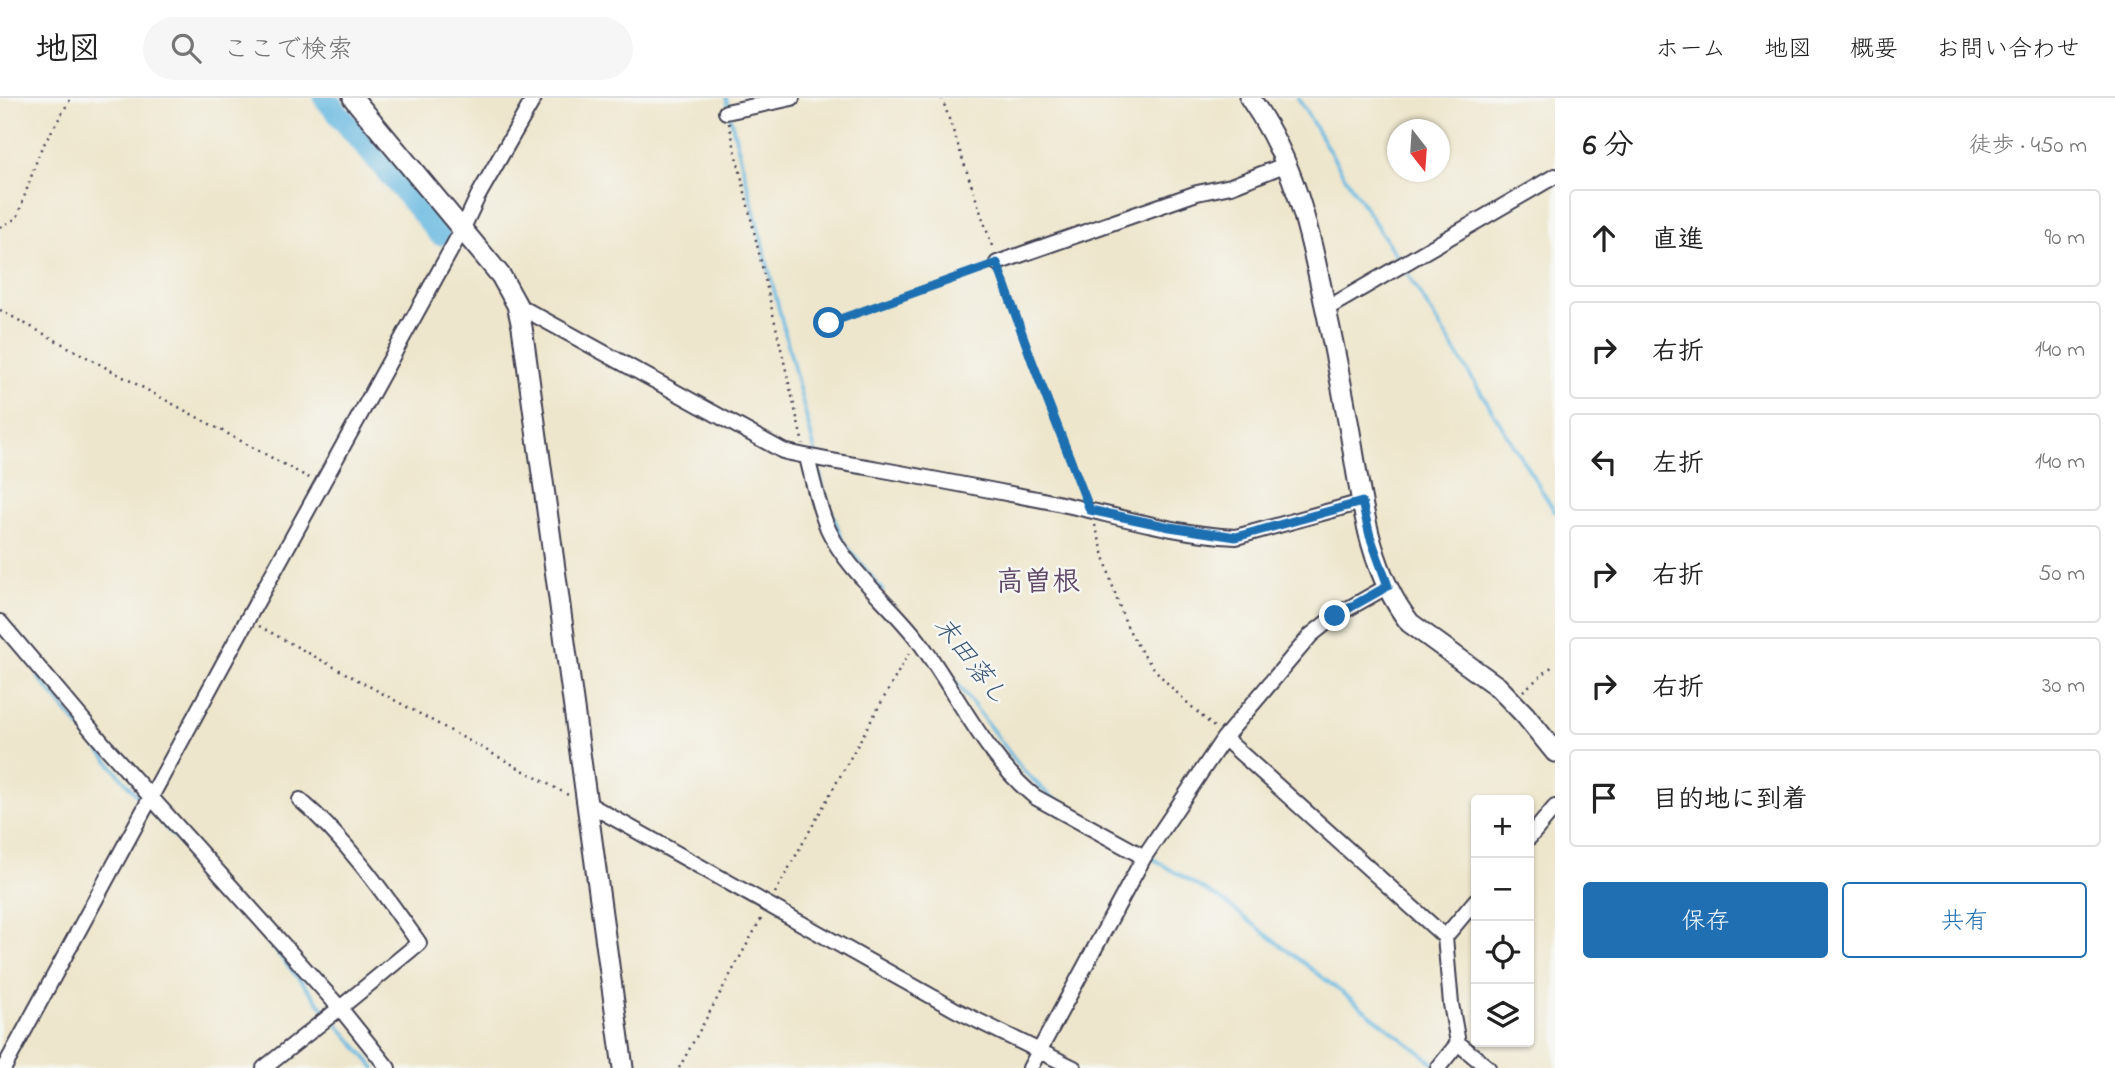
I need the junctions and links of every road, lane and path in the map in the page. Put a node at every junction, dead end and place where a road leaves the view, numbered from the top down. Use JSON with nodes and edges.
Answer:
{"nodes":[{"id":1,"x":71,"y":98,"type":"edge"},
{"id":2,"x":353,"y":98,"type":"edge"},
{"id":3,"x":534,"y":98,"type":"edge"},
{"id":4,"x":792,"y":98,"type":"edge"},
{"id":5,"x":942,"y":98,"type":"edge"},
{"id":6,"x":1250,"y":98,"type":"edge"},
{"id":7,"x":726,"y":112,"type":"joint"},
{"id":8,"x":1287,"y":164,"type":"junction"},
{"id":9,"x":1555,"y":176,"type":"edge"},
{"id":10,"x":0,"y":227,"type":"edge"},
{"id":11,"x":463,"y":228,"type":"junction"},
{"id":12,"x":997,"y":263,"type":"junction"},
{"id":13,"x":517,"y":305,"type":"junction"},
{"id":14,"x":1326,"y":309,"type":"junction"},
{"id":15,"x":0,"y":310,"type":"edge"},
{"id":16,"x":829,"y":323,"type":"dead end"},
{"id":17,"x":807,"y":457,"type":"junction"},
{"id":18,"x":322,"y":484,"type":"junction"},
{"id":19,"x":1362,"y":502,"type":"junction"},
{"id":20,"x":1090,"y":510,"type":"junction"},
{"id":21,"x":1388,"y":586,"type":"junction"},
{"id":22,"x":247,"y":620,"type":"junction"},
{"id":23,"x":0,"y":622,"type":"edge"},
{"id":24,"x":917,"y":639,"type":"junction"},
{"id":25,"x":1555,"y":664,"type":"edge"},
{"id":26,"x":1512,"y":700,"type":"junction"},
{"id":27,"x":1224,"y":738,"type":"junction"},
{"id":28,"x":1555,"y":752,"type":"edge"},
{"id":29,"x":152,"y":796,"type":"junction"},
{"id":30,"x":300,"y":800,"type":"dead end"},
{"id":31,"x":585,"y":802,"type":"junction"},
{"id":32,"x":1555,"y":807,"type":"edge"},
{"id":33,"x":1534,"y":832,"type":"edge"},
{"id":34,"x":1144,"y":857,"type":"junction"},
{"id":35,"x":768,"y":906,"type":"junction"},
{"id":36,"x":1471,"y":906,"type":"edge"},
{"id":37,"x":1445,"y":937,"type":"junction"},
{"id":38,"x":333,"y":1014,"type":"junction"},
{"id":39,"x":1458,"y":1043,"type":"junction"},
{"id":40,"x":1040,"y":1052,"type":"junction"},
{"id":41,"x":4,"y":1068,"type":"edge"},
{"id":42,"x":264,"y":1068,"type":"edge"},
{"id":43,"x":388,"y":1068,"type":"edge"},
{"id":44,"x":623,"y":1068,"type":"edge"},
{"id":45,"x":679,"y":1068,"type":"edge"},
{"id":46,"x":1030,"y":1068,"type":"edge"},
{"id":47,"x":1074,"y":1068,"type":"edge"},
{"id":48,"x":1438,"y":1068,"type":"edge"},
{"id":49,"x":1488,"y":1068,"type":"edge"}],
"edges":[{"from":1,"to":10,"type":"path"},
{"from":2,"to":11,"type":"street"},
{"from":3,"to":11,"type":"street"},
{"from":4,"to":7,"type":"street"},
{"from":5,"to":12,"type":"path"},
{"from":6,"to":8,"type":"street"},
{"from":7,"to":17,"type":"path"},
{"from":8,"to":12,"type":"street"},
{"from":8,"to":14,"type":"street"},
{"from":9,"to":14,"type":"street"},
{"from":11,"to":13,"type":"street"},
{"from":11,"to":18,"type":"street"},
{"from":12,"to":16,"type":"path"},
{"from":12,"to":20,"type":"path"},
{"from":13,"to":17,"type":"street"},
{"from":13,"to":31,"type":"street"},
{"from":14,"to":19,"type":"street"},
{"from":15,"to":18,"type":"path"},
{"from":17,"to":20,"type":"street"},
{"from":17,"to":24,"type":"street"},
{"from":18,"to":22,"type":"street"},
{"from":19,"to":20,"type":"street"},
{"from":19,"to":21,"type":"street"},
{"from":20,"to":27,"type":"path"},
{"from":21,"to":26,"type":"street"},
{"from":21,"to":27,"type":"street"},
{"from":22,"to":29,"type":"street"},
{"from":22,"to":31,"type":"path"},
{"from":23,"to":29,"type":"street"},
{"from":24,"to":34,"type":"street"},
{"from":24,"to":35,"type":"path"},
{"from":25,"to":26,"type":"path"},
{"from":26,"to":28,"type":"street"},
{"from":27,"to":34,"type":"street"},
{"from":27,"to":37,"type":"street"},
{"from":29,"to":38,"type":"street"},
{"from":29,"to":41,"type":"street"},
{"from":30,"to":38,"type":"street"},
{"from":31,"to":35,"type":"street"},
{"from":31,"to":44,"type":"street"},
{"from":32,"to":33,"type":"street"},
{"from":34,"to":40,"type":"street"},
{"from":35,"to":40,"type":"street"},
{"from":35,"to":45,"type":"path"},
{"from":36,"to":37,"type":"street"},
{"from":37,"to":39,"type":"street"},
{"from":38,"to":42,"type":"street"},
{"from":38,"to":43,"type":"street"},
{"from":39,"to":48,"type":"street"},
{"from":39,"to":49,"type":"street"},
{"from":40,"to":46,"type":"street"},
{"from":40,"to":47,"type":"street"}]}
